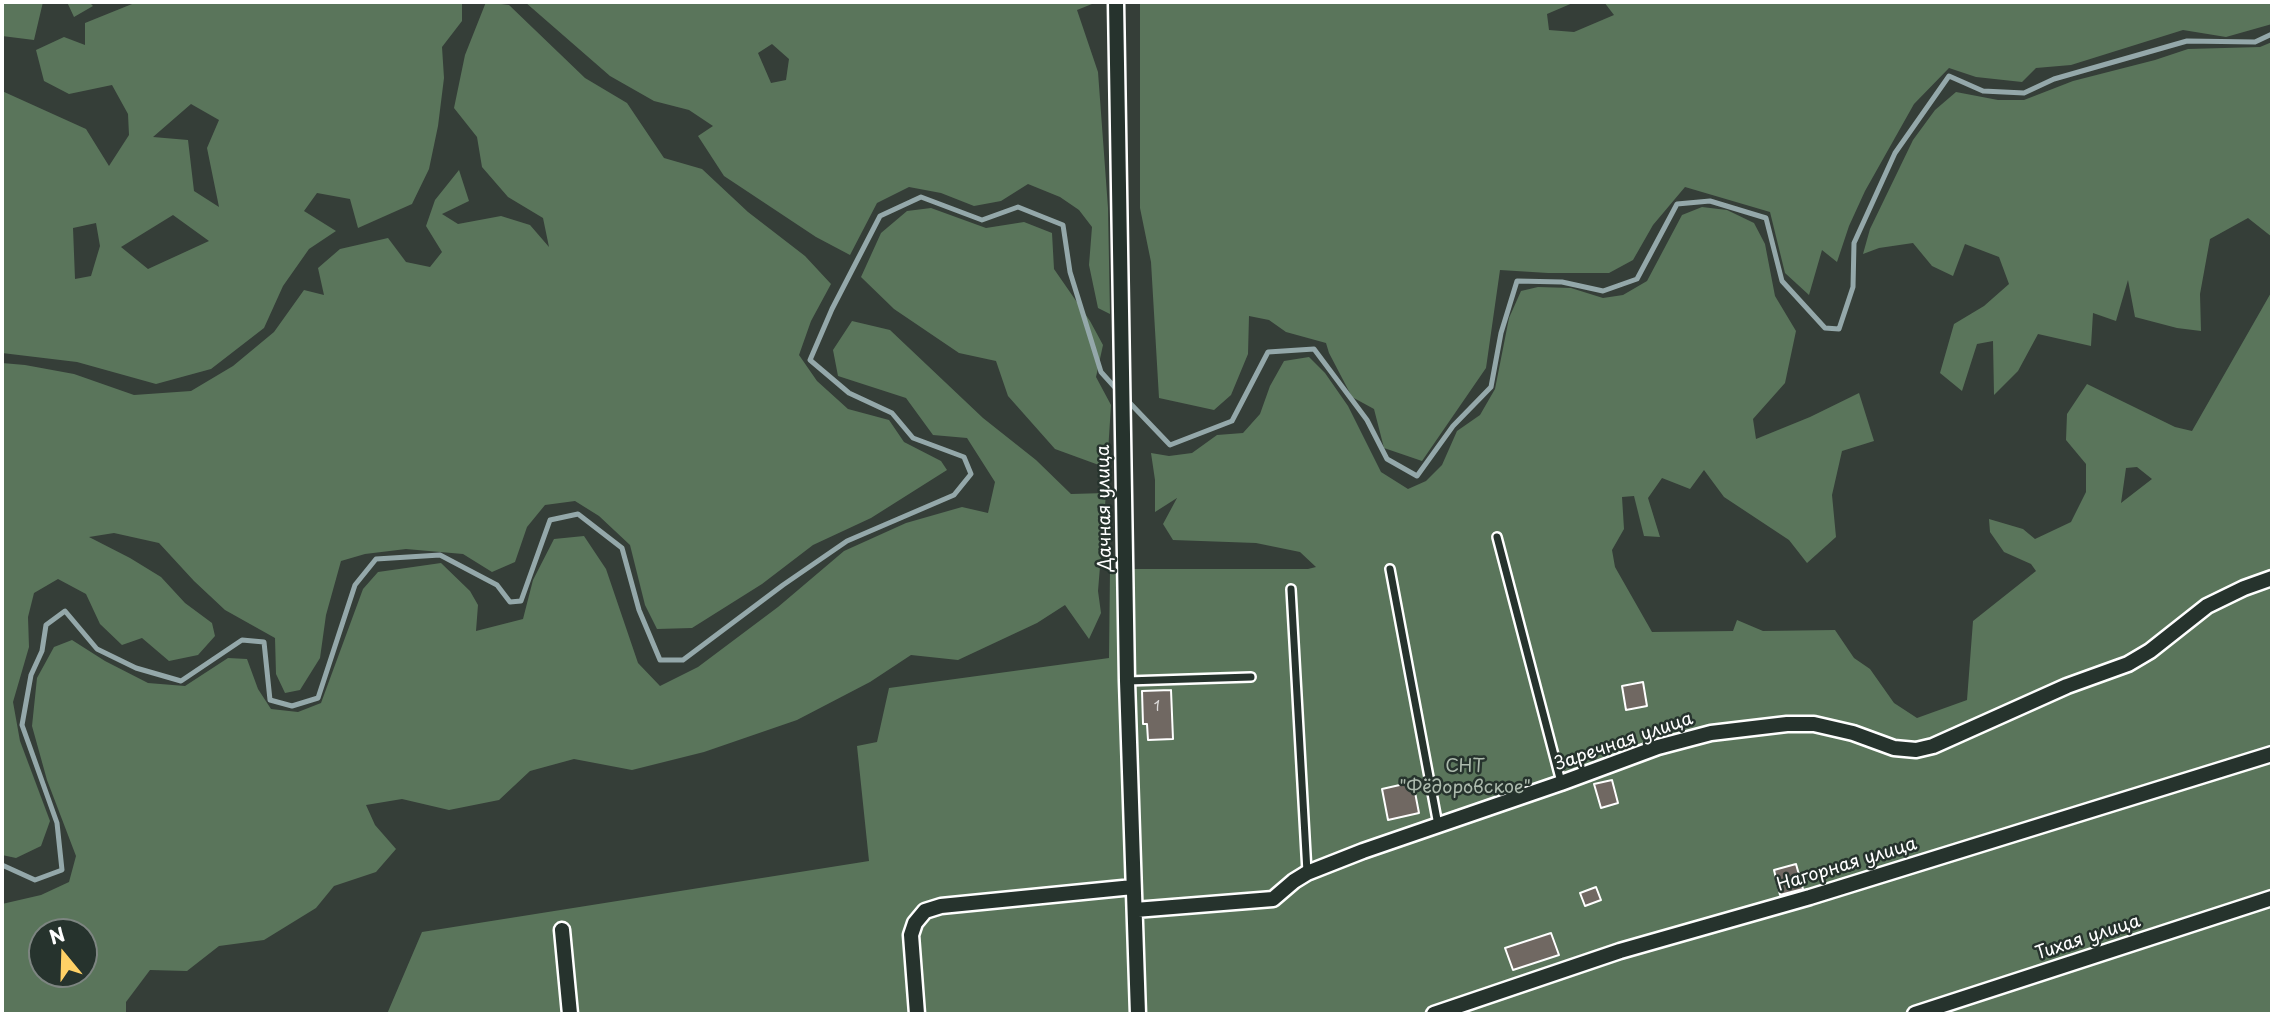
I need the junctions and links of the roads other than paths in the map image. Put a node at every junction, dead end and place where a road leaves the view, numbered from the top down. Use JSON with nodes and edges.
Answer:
{"nodes":[{"id":1,"x":1116,"y":2,"type":"edge"},
{"id":2,"x":1497,"y":537,"type":"dead end"},
{"id":3,"x":1390,"y":569,"type":"dead end"},
{"id":4,"x":2272,"y":578,"type":"edge"},
{"id":5,"x":1291,"y":589,"type":"dead end"},
{"id":6,"x":1251,"y":677,"type":"dead end"},
{"id":7,"x":1126,"y":681,"type":"junction"},
{"id":8,"x":2272,"y":754,"type":"edge"},
{"id":9,"x":1561,"y":783,"type":"junction"},
{"id":10,"x":1438,"y":825,"type":"junction"},
{"id":11,"x":1307,"y":873,"type":"junction"},
{"id":12,"x":1133,"y":887,"type":"junction"},
{"id":13,"x":2272,"y":898,"type":"edge"},
{"id":14,"x":1135,"y":910,"type":"junction"},
{"id":15,"x":562,"y":930,"type":"dead end"},
{"id":16,"x":570,"y":1014,"type":"edge"},
{"id":17,"x":917,"y":1014,"type":"edge"},
{"id":18,"x":1138,"y":1014,"type":"edge"},
{"id":19,"x":1435,"y":1014,"type":"edge"},
{"id":20,"x":1915,"y":1014,"type":"edge"}],
"edges":[{"from":1,"to":7,"type":"street","name":"Дачная улица"},
{"from":2,"to":9,"type":"lane"},
{"from":3,"to":10,"type":"lane"},
{"from":4,"to":9,"type":"street","name":"Заречная улица"},
{"from":5,"to":11,"type":"lane"},
{"from":6,"to":7,"type":"lane"},
{"from":7,"to":12,"type":"street","name":"Дачная улица"},
{"from":8,"to":19,"type":"street","name":"Нагорная улица"},
{"from":9,"to":10,"type":"street","name":"Заречная улица"},
{"from":10,"to":11,"type":"street","name":"Заречная улица"},
{"from":11,"to":14,"type":"street","name":"Заречная улица"},
{"from":12,"to":14,"type":"street","name":"Дачная улица"},
{"from":12,"to":17,"type":"street"},
{"from":13,"to":20,"type":"street","name":"Тихая улица"},
{"from":14,"to":18,"type":"street","name":"Дачная улица"},
{"from":15,"to":16,"type":"street"}]}
